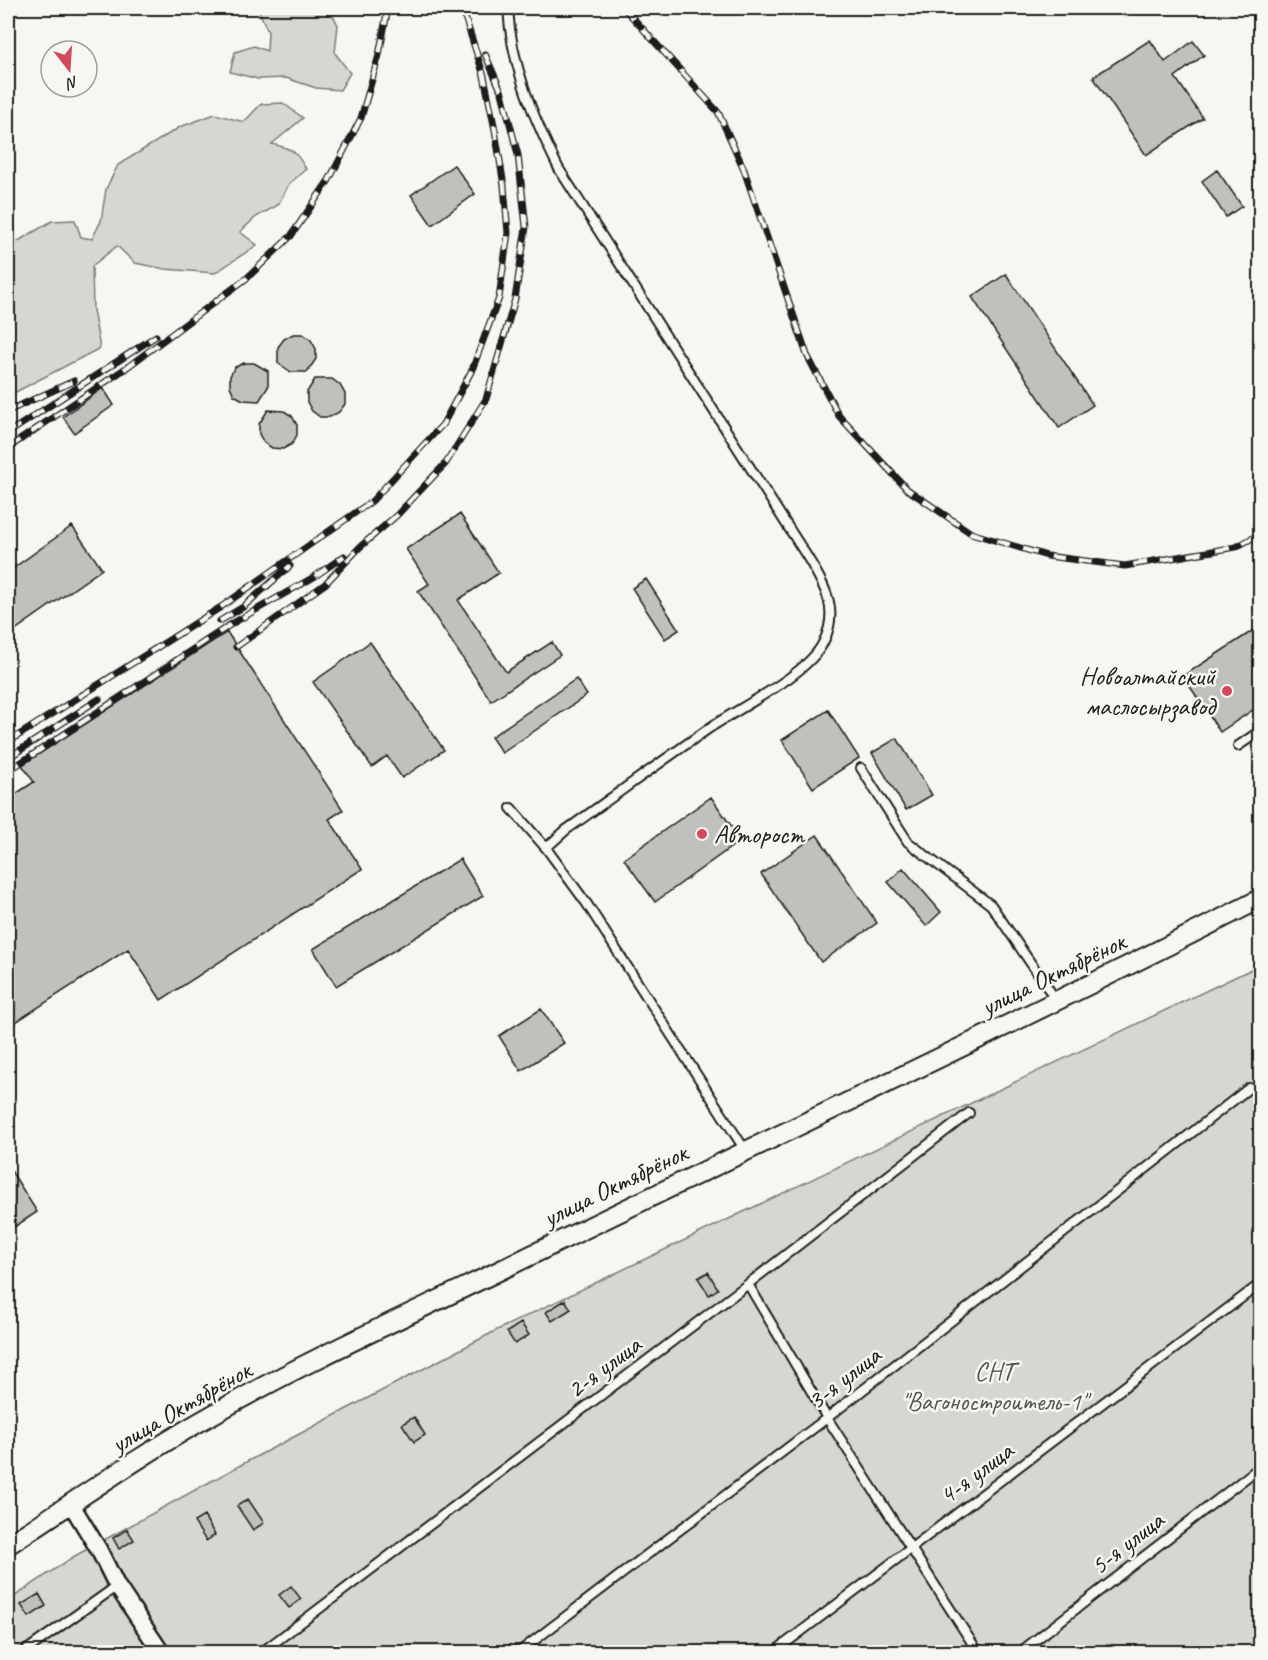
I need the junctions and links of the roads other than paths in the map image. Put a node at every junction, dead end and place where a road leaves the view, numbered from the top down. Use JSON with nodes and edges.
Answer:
{"nodes":[{"id":1,"x":508,"y":8,"type":"edge"},
{"id":2,"x":1260,"y":731,"type":"edge"},
{"id":3,"x":1238,"y":746,"type":"dead end"},
{"id":4,"x":861,"y":768,"type":"dead end"},
{"id":5,"x":511,"y":808,"type":"dead end"},
{"id":6,"x":546,"y":848,"type":"junction"},
{"id":7,"x":1260,"y":898,"type":"edge"},
{"id":8,"x":1056,"y":1000,"type":"junction"},
{"id":9,"x":1249,"y":1088,"type":"dead end"},
{"id":10,"x":969,"y":1113,"type":"dead end"},
{"id":11,"x":745,"y":1150,"type":"junction"},
{"id":12,"x":748,"y":1284,"type":"junction"},
{"id":13,"x":1260,"y":1284,"type":"edge"},
{"id":14,"x":827,"y":1418,"type":"junction"},
{"id":15,"x":1260,"y":1467,"type":"edge"},
{"id":16,"x":71,"y":1504,"type":"junction"},
{"id":17,"x":8,"y":1545,"type":"edge"},
{"id":18,"x":912,"y":1548,"type":"junction"},
{"id":19,"x":117,"y":1586,"type":"junction"},
{"id":20,"x":24,"y":1653,"type":"edge"},
{"id":21,"x":161,"y":1653,"type":"edge"},
{"id":22,"x":262,"y":1653,"type":"edge"},
{"id":23,"x":519,"y":1653,"type":"edge"},
{"id":24,"x":774,"y":1653,"type":"edge"},
{"id":25,"x":978,"y":1653,"type":"edge"},
{"id":26,"x":1020,"y":1653,"type":"edge"}],
"edges":[{"from":1,"to":6,"type":"lane"},
{"from":2,"to":3,"type":"lane"},
{"from":4,"to":8,"type":"lane"},
{"from":5,"to":6,"type":"lane"},
{"from":6,"to":11,"type":"lane"},
{"from":7,"to":8,"type":"street","name":"улица Октябрёнок"},
{"from":8,"to":11,"type":"street","name":"улица Октябрёнок"},
{"from":9,"to":14,"type":"lane","name":"3-я улица"},
{"from":10,"to":12,"type":"lane","name":"2-я улица"},
{"from":11,"to":16,"type":"street","name":"улица Октябрёнок"},
{"from":12,"to":14,"type":"lane"},
{"from":12,"to":22,"type":"lane","name":"2-я улица"},
{"from":13,"to":18,"type":"lane","name":"4-я улица"},
{"from":14,"to":18,"type":"lane"},
{"from":14,"to":23,"type":"lane","name":"3-я улица"},
{"from":15,"to":26,"type":"lane","name":"5-я улица"},
{"from":16,"to":17,"type":"street","name":"улица Октябрёнок"},
{"from":16,"to":19,"type":"street"},
{"from":18,"to":24,"type":"lane","name":"4-я улица"},
{"from":18,"to":25,"type":"lane"},
{"from":19,"to":20,"type":"lane"},
{"from":19,"to":21,"type":"street"}]}
